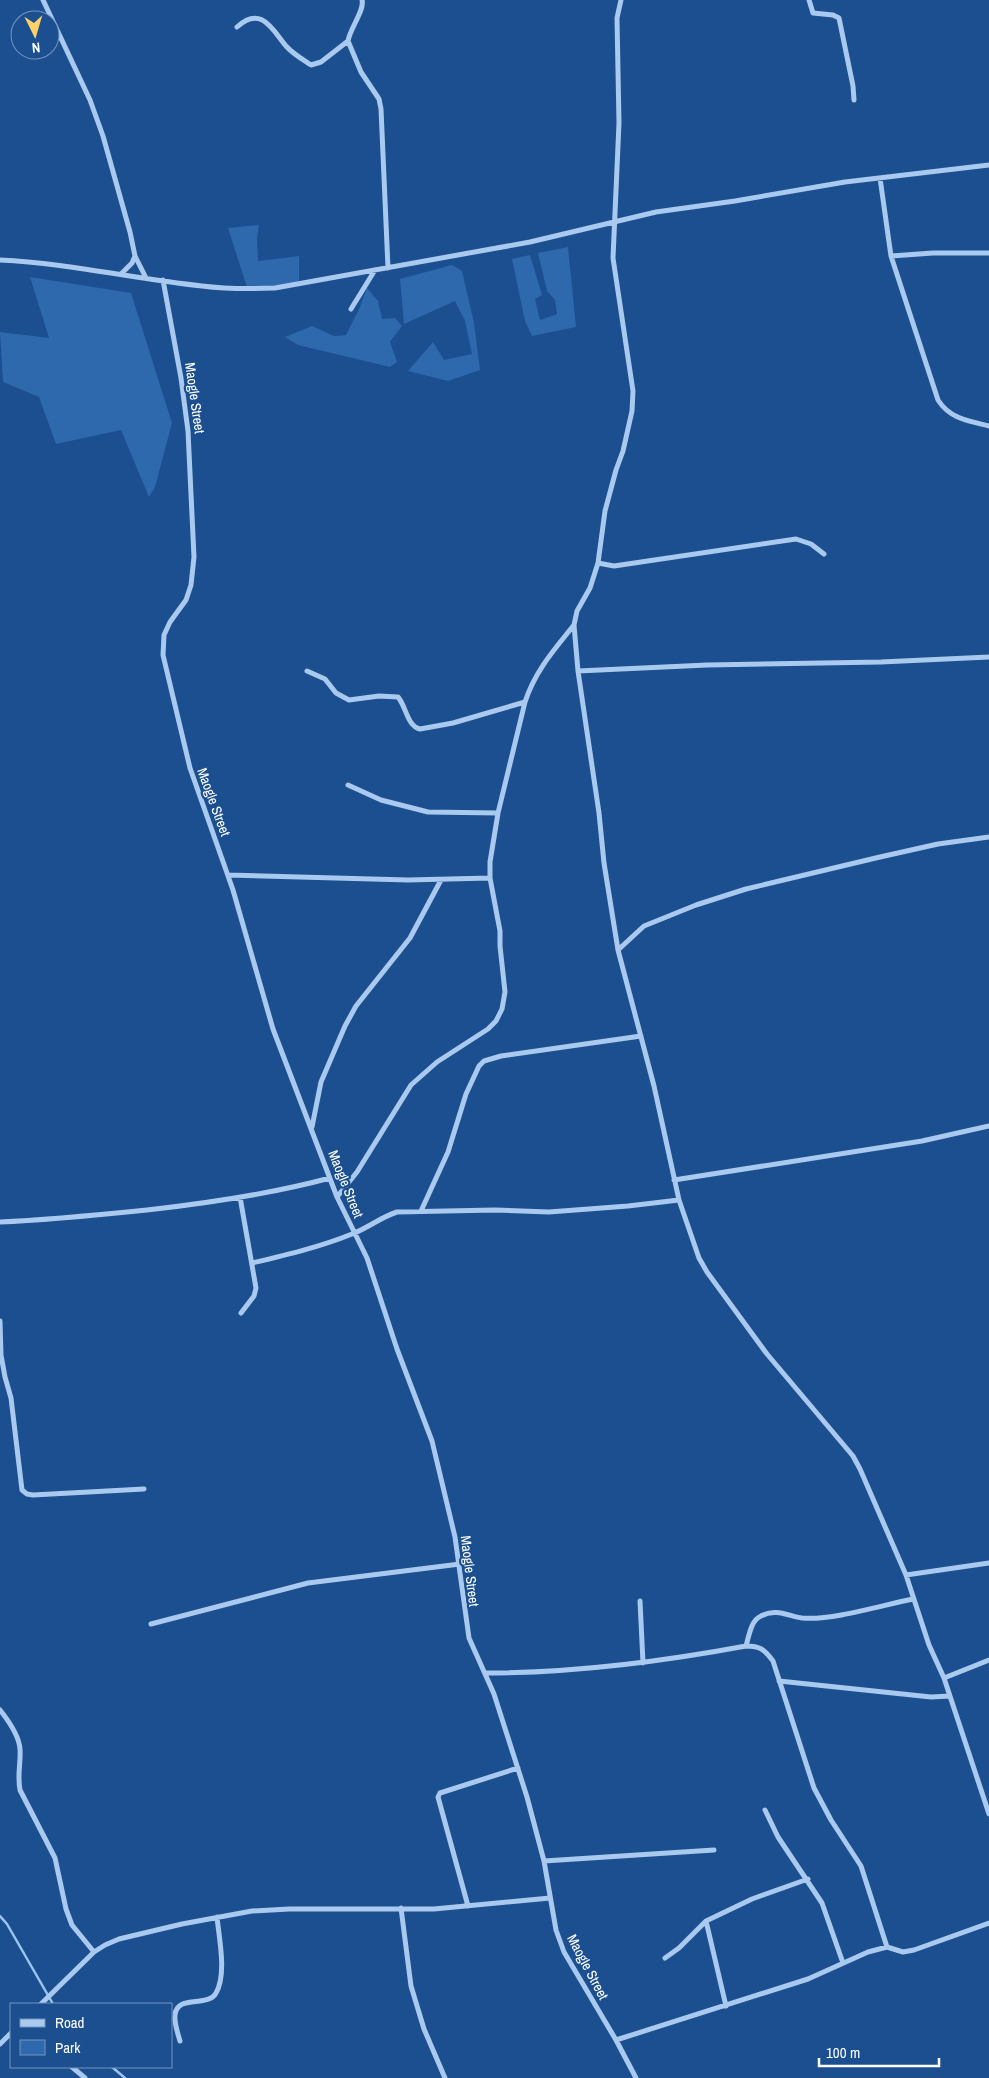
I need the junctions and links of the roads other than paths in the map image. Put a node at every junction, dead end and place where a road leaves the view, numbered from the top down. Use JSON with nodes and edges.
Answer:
{"nodes":[{"id":1,"x":43,"y":0,"type":"edge"},
{"id":2,"x":362,"y":0,"type":"edge"},
{"id":3,"x":621,"y":0,"type":"edge"},
{"id":4,"x":809,"y":0,"type":"edge"},
{"id":5,"x":237,"y":27,"type":"dead end"},
{"id":6,"x":348,"y":41,"type":"junction"},
{"id":7,"x":854,"y":100,"type":"dead end"},
{"id":8,"x":989,"y":166,"type":"edge"},
{"id":9,"x":880,"y":178,"type":"junction"},
{"id":10,"x":615,"y":222,"type":"junction"},
{"id":11,"x":989,"y":253,"type":"edge"},
{"id":12,"x":135,"y":256,"type":"junction"},
{"id":13,"x":891,"y":256,"type":"junction"},
{"id":14,"x":0,"y":260,"type":"edge"},
{"id":15,"x":388,"y":268,"type":"junction"},
{"id":16,"x":374,"y":270,"type":"junction"},
{"id":17,"x":121,"y":274,"type":"junction"},
{"id":18,"x":146,"y":278,"type":"junction"},
{"id":19,"x":162,"y":280,"type":"junction"},
{"id":20,"x":351,"y":309,"type":"dead end"},
{"id":21,"x":989,"y":426,"type":"edge"},
{"id":22,"x":824,"y":554,"type":"dead end"},
{"id":23,"x":598,"y":563,"type":"junction"},
{"id":24,"x":574,"y":625,"type":"junction"},
{"id":25,"x":989,"y":657,"type":"edge"},
{"id":26,"x":307,"y":671,"type":"dead end"},
{"id":27,"x":578,"y":671,"type":"junction"},
{"id":28,"x":525,"y":702,"type":"junction"},
{"id":29,"x":348,"y":785,"type":"dead end"},
{"id":30,"x":498,"y":813,"type":"junction"},
{"id":31,"x":989,"y":837,"type":"edge"},
{"id":32,"x":228,"y":875,"type":"junction"},
{"id":33,"x":490,"y":878,"type":"junction"},
{"id":34,"x":441,"y":880,"type":"junction"},
{"id":35,"x":618,"y":950,"type":"junction"},
{"id":36,"x":641,"y":1036,"type":"junction"},
{"id":37,"x":989,"y":1126,"type":"edge"},
{"id":38,"x":312,"y":1127,"type":"junction"},
{"id":39,"x":330,"y":1178,"type":"junction"},
{"id":40,"x":674,"y":1180,"type":"junction"},
{"id":41,"x":240,"y":1197,"type":"junction"},
{"id":42,"x":337,"y":1197,"type":"junction"},
{"id":43,"x":679,"y":1200,"type":"junction"},
{"id":44,"x":421,"y":1212,"type":"junction"},
{"id":45,"x":0,"y":1222,"type":"edge"},
{"id":46,"x":354,"y":1234,"type":"junction"},
{"id":47,"x":252,"y":1263,"type":"junction"},
{"id":48,"x":241,"y":1313,"type":"dead end"},
{"id":49,"x":0,"y":1321,"type":"edge"},
{"id":50,"x":144,"y":1490,"type":"dead end"},
{"id":51,"x":989,"y":1563,"type":"edge"},
{"id":52,"x":460,"y":1564,"type":"junction"},
{"id":53,"x":906,"y":1575,"type":"junction"},
{"id":54,"x":913,"y":1599,"type":"junction"},
{"id":55,"x":640,"y":1601,"type":"dead end"},
{"id":56,"x":151,"y":1624,"type":"dead end"},
{"id":57,"x":746,"y":1646,"type":"junction"},
{"id":58,"x":989,"y":1660,"type":"edge"},
{"id":59,"x":643,"y":1663,"type":"junction"},
{"id":60,"x":486,"y":1673,"type":"junction"},
{"id":61,"x":944,"y":1678,"type":"junction"},
{"id":62,"x":779,"y":1681,"type":"junction"},
{"id":63,"x":950,"y":1696,"type":"junction"},
{"id":64,"x":0,"y":1710,"type":"edge"},
{"id":65,"x":518,"y":1768,"type":"junction"},
{"id":66,"x":765,"y":1810,"type":"dead end"},
{"id":67,"x":989,"y":1814,"type":"edge"},
{"id":68,"x":714,"y":1850,"type":"dead end"},
{"id":69,"x":544,"y":1860,"type":"junction"},
{"id":70,"x":808,"y":1880,"type":"junction"},
{"id":71,"x":550,"y":1898,"type":"junction"},
{"id":72,"x":468,"y":1906,"type":"junction"},
{"id":73,"x":401,"y":1908,"type":"junction"},
{"id":74,"x":217,"y":1917,"type":"junction"},
{"id":75,"x":706,"y":1921,"type":"junction"},
{"id":76,"x":989,"y":1922,"type":"edge"},
{"id":77,"x":887,"y":1948,"type":"junction"},
{"id":78,"x":94,"y":1952,"type":"junction"},
{"id":79,"x":665,"y":1958,"type":"dead end"},
{"id":80,"x":844,"y":1963,"type":"junction"},
{"id":81,"x":42,"y":2003,"type":"edge"},
{"id":82,"x":726,"y":2006,"type":"junction"},
{"id":83,"x":10,"y":2034,"type":"edge"},
{"id":84,"x":616,"y":2040,"type":"junction"},
{"id":85,"x":180,"y":2042,"type":"dead end"},
{"id":86,"x":0,"y":2044,"type":"edge"},
{"id":87,"x":73,"y":2068,"type":"edge"},
{"id":88,"x":85,"y":2078,"type":"edge"},
{"id":89,"x":445,"y":2078,"type":"edge"},
{"id":90,"x":636,"y":2078,"type":"edge"}],
"edges":[{"from":1,"to":12,"type":"street"},
{"from":2,"to":6,"type":"street"},
{"from":3,"to":10,"type":"street"},
{"from":4,"to":7,"type":"street"},
{"from":5,"to":6,"type":"street"},
{"from":6,"to":15,"type":"street"},
{"from":8,"to":9,"type":"street"},
{"from":9,"to":10,"type":"street"},
{"from":9,"to":13,"type":"street"},
{"from":10,"to":15,"type":"street"},
{"from":10,"to":23,"type":"street"},
{"from":11,"to":13,"type":"street"},
{"from":12,"to":17,"type":"street"},
{"from":12,"to":18,"type":"street"},
{"from":13,"to":21,"type":"street"},
{"from":14,"to":17,"type":"street"},
{"from":15,"to":16,"type":"street"},
{"from":16,"to":19,"type":"street"},
{"from":16,"to":20,"type":"street"},
{"from":17,"to":18,"type":"street"},
{"from":18,"to":19,"type":"street"},
{"from":19,"to":32,"type":"street","name":"Maogle Street"},
{"from":22,"to":23,"type":"street"},
{"from":23,"to":24,"type":"street"},
{"from":24,"to":27,"type":"street"},
{"from":24,"to":28,"type":"street"},
{"from":25,"to":27,"type":"street"},
{"from":26,"to":28,"type":"street"},
{"from":27,"to":35,"type":"street"},
{"from":28,"to":30,"type":"street"},
{"from":29,"to":30,"type":"street"},
{"from":30,"to":33,"type":"street"},
{"from":31,"to":35,"type":"street"},
{"from":32,"to":34,"type":"street"},
{"from":32,"to":38,"type":"street","name":"Maogle Street"},
{"from":33,"to":34,"type":"street"},
{"from":33,"to":42,"type":"street"},
{"from":34,"to":38,"type":"street"},
{"from":35,"to":36,"type":"street"},
{"from":36,"to":40,"type":"street"},
{"from":36,"to":44,"type":"street"},
{"from":37,"to":40,"type":"street"},
{"from":38,"to":39,"type":"street","name":"Maogle Street"},
{"from":39,"to":41,"type":"street"},
{"from":39,"to":42,"type":"street","name":"Maogle Street"},
{"from":40,"to":43,"type":"street"},
{"from":41,"to":45,"type":"street"},
{"from":41,"to":47,"type":"street"},
{"from":42,"to":46,"type":"street","name":"Maogle Street"},
{"from":43,"to":44,"type":"street"},
{"from":43,"to":53,"type":"street"},
{"from":44,"to":46,"type":"street"},
{"from":46,"to":47,"type":"street"},
{"from":46,"to":52,"type":"street","name":"Maogle Street"},
{"from":47,"to":48,"type":"street"},
{"from":49,"to":50,"type":"street"},
{"from":51,"to":53,"type":"street"},
{"from":52,"to":56,"type":"street"},
{"from":52,"to":60,"type":"street","name":"Maogle Street"},
{"from":53,"to":54,"type":"street"},
{"from":54,"to":57,"type":"street"},
{"from":54,"to":61,"type":"street"},
{"from":55,"to":59,"type":"street"},
{"from":57,"to":59,"type":"street"},
{"from":57,"to":62,"type":"street"},
{"from":58,"to":61,"type":"street"},
{"from":59,"to":60,"type":"street"},
{"from":60,"to":65,"type":"street","name":"Maogle Street"},
{"from":61,"to":63,"type":"street"},
{"from":62,"to":63,"type":"street"},
{"from":62,"to":77,"type":"street"},
{"from":63,"to":67,"type":"street"},
{"from":64,"to":78,"type":"street"},
{"from":65,"to":69,"type":"street","name":"Maogle Street"},
{"from":65,"to":72,"type":"street"},
{"from":66,"to":70,"type":"street"},
{"from":68,"to":69,"type":"street"},
{"from":69,"to":71,"type":"street","name":"Maogle Street"},
{"from":70,"to":75,"type":"street"},
{"from":70,"to":80,"type":"street"},
{"from":71,"to":72,"type":"street"},
{"from":71,"to":84,"type":"street","name":"Maogle Street"},
{"from":72,"to":73,"type":"street"},
{"from":73,"to":74,"type":"street"},
{"from":73,"to":89,"type":"street"},
{"from":74,"to":78,"type":"street"},
{"from":74,"to":85,"type":"street"},
{"from":75,"to":79,"type":"street"},
{"from":75,"to":82,"type":"street"},
{"from":76,"to":77,"type":"street"},
{"from":77,"to":80,"type":"street"},
{"from":78,"to":81,"type":"street"},
{"from":80,"to":82,"type":"street"},
{"from":82,"to":84,"type":"street"},
{"from":83,"to":86,"type":"street"},
{"from":84,"to":90,"type":"street","name":"Maogle Street"},
{"from":87,"to":88,"type":"street"}]}
